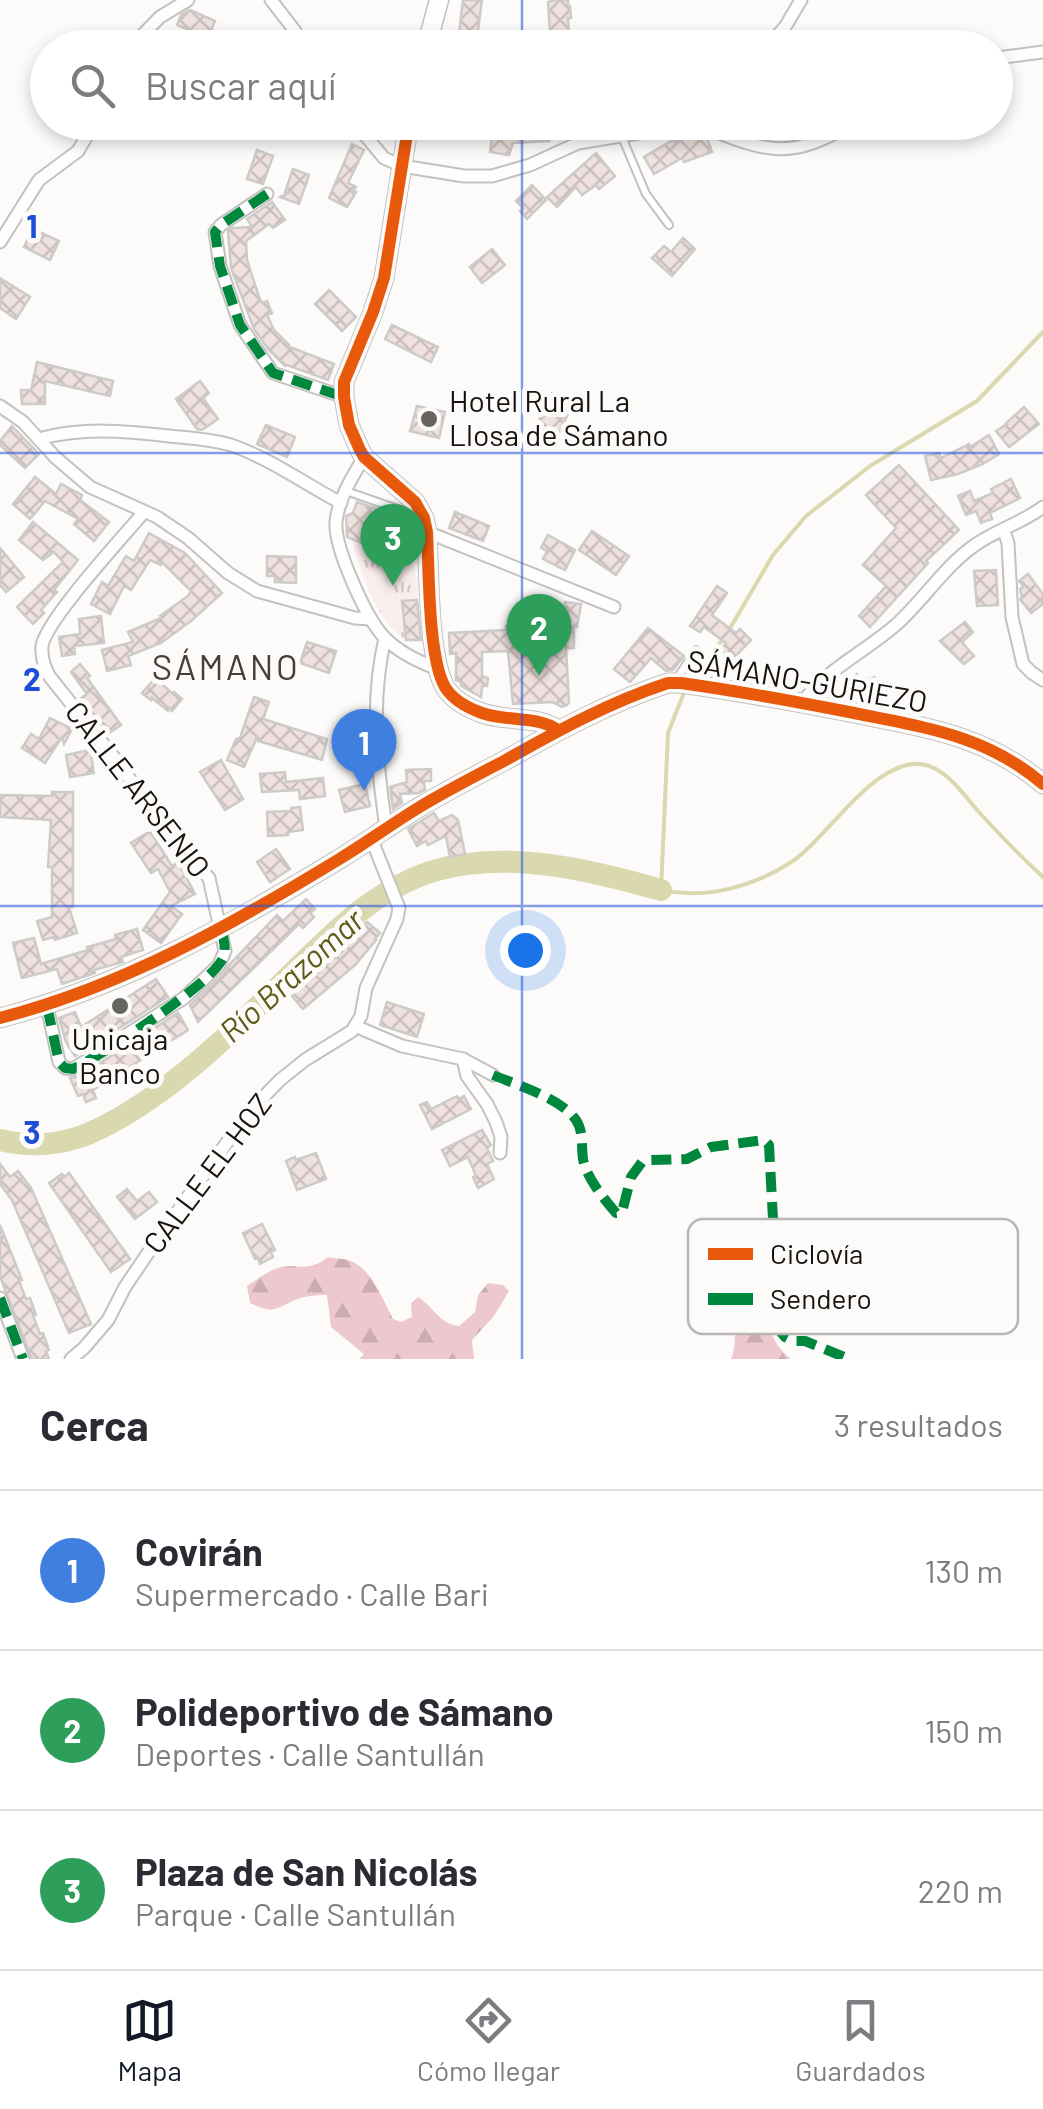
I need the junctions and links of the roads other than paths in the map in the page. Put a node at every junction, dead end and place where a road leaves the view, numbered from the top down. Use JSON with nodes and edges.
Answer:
{"nodes":[{"id":1,"x":188,"y":0,"type":"edge"},
{"id":2,"x":270,"y":0,"type":"edge"},
{"id":3,"x":439,"y":0,"type":"edge"},
{"id":4,"x":800,"y":0,"type":"edge"},
{"id":5,"x":147,"y":30,"type":"edge"},
{"id":6,"x":295,"y":30,"type":"edge"},
{"id":7,"x":431,"y":30,"type":"edge"},
{"id":8,"x":782,"y":30,"type":"edge"},
{"id":9,"x":1043,"y":52,"type":"edge"},
{"id":10,"x":1013,"y":56,"type":"edge"},
{"id":11,"x":84,"y":140,"type":"edge"},
{"id":12,"x":369,"y":140,"type":"edge"},
{"id":13,"x":406,"y":140,"type":"edge"},
{"id":14,"x":600,"y":140,"type":"edge"},
{"id":15,"x":624,"y":140,"type":"edge"},
{"id":16,"x":735,"y":140,"type":"edge"},
{"id":17,"x":823,"y":140,"type":"edge"},
{"id":18,"x":402,"y":166,"type":"junction"},
{"id":19,"x":267,"y":194,"type":"dead end"},
{"id":20,"x":668,"y":225,"type":"dead end"},
{"id":21,"x":0,"y":242,"type":"edge"},
{"id":22,"x":344,"y":398,"type":"junction"},
{"id":23,"x":0,"y":406,"type":"edge"},
{"id":24,"x":38,"y":439,"type":"junction"},
{"id":25,"x":364,"y":457,"type":"junction"},
{"id":26,"x":344,"y":497,"type":"junction"},
{"id":27,"x":1043,"y":507,"type":"edge"},
{"id":28,"x":144,"y":512,"type":"junction"},
{"id":29,"x":426,"y":525,"type":"junction"},
{"id":30,"x":1004,"y":531,"type":"junction"},
{"id":31,"x":614,"y":607,"type":"dead end"},
{"id":32,"x":371,"y":619,"type":"junction"},
{"id":33,"x":385,"y":638,"type":"junction"},
{"id":34,"x":696,"y":650,"type":"dead end"},
{"id":35,"x":713,"y":668,"type":"dead end"},
{"id":36,"x":438,"y":669,"type":"junction"},
{"id":37,"x":1043,"y":680,"type":"edge"},
{"id":38,"x":683,"y":683,"type":"junction"},
{"id":39,"x":718,"y":689,"type":"junction"},
{"id":40,"x":802,"y":703,"type":"junction"},
{"id":41,"x":558,"y":730,"type":"junction"},
{"id":42,"x":1043,"y":784,"type":"edge"},
{"id":43,"x":379,"y":834,"type":"junction"},
{"id":44,"x":221,"y":928,"type":"junction"},
{"id":45,"x":47,"y":1006,"type":"junction"},
{"id":46,"x":0,"y":1018,"type":"edge"},
{"id":47,"x":355,"y":1026,"type":"junction"},
{"id":48,"x":463,"y":1059,"type":"junction"},
{"id":49,"x":493,"y":1074,"type":"dead end"},
{"id":50,"x":500,"y":1153,"type":"dead end"},
{"id":51,"x":0,"y":1298,"type":"edge"},
{"id":52,"x":22,"y":1359,"type":"edge"},
{"id":53,"x":71,"y":1359,"type":"edge"}],
"edges":[{"from":1,"to":5,"type":"street"},
{"from":2,"to":6,"type":"street"},
{"from":3,"to":7,"type":"street"},
{"from":4,"to":8,"type":"street"},
{"from":9,"to":10,"type":"street"},
{"from":11,"to":21,"type":"street"},
{"from":12,"to":18,"type":"street"},
{"from":13,"to":18,"type":"street"},
{"from":14,"to":18,"type":"street"},
{"from":15,"to":20,"type":"lane"},
{"from":16,"to":17,"type":"street"},
{"from":18,"to":22,"type":"street"},
{"from":19,"to":22,"type":"street"},
{"from":22,"to":25,"type":"street"},
{"from":23,"to":24,"type":"street"},
{"from":24,"to":26,"type":"street"},
{"from":24,"to":28,"type":"street"},
{"from":25,"to":26,"type":"street"},
{"from":25,"to":29,"type":"street"},
{"from":26,"to":29,"type":"lane"},
{"from":26,"to":32,"type":"street"},
{"from":27,"to":30,"type":"street"},
{"from":28,"to":32,"type":"street"},
{"from":28,"to":44,"type":"street","name":"CALLE ARSENIO"},
{"from":29,"to":31,"type":"street"},
{"from":29,"to":36,"type":"street"},
{"from":30,"to":37,"type":"street"},
{"from":30,"to":40,"type":"street"},
{"from":32,"to":33,"type":"street"},
{"from":33,"to":36,"type":"street"},
{"from":33,"to":43,"type":"street"},
{"from":34,"to":38,"type":"lane"},
{"from":35,"to":39,"type":"lane"},
{"from":36,"to":41,"type":"street"},
{"from":38,"to":39,"type":"street","name":"SÁMANO-GURIEZO"},
{"from":38,"to":41,"type":"street","name":"SÁMANO-GURIEZO"},
{"from":39,"to":40,"type":"street","name":"SÁMANO-GURIEZO"},
{"from":40,"to":42,"type":"street","name":"SÁMANO-GURIEZO"},
{"from":41,"to":43,"type":"street","name":"SÁMANO-GURIEZO"},
{"from":43,"to":44,"type":"street","name":"SÁMANO-GURIEZO"},
{"from":43,"to":47,"type":"street"},
{"from":44,"to":45,"type":"street","name":"SÁMANO-GURIEZO"},
{"from":44,"to":45,"type":"street"},
{"from":45,"to":46,"type":"street","name":"SÁMANO-GURIEZO"},
{"from":47,"to":48,"type":"street"},
{"from":47,"to":53,"type":"street","name":"CALLE EL HOZ"},
{"from":48,"to":49,"type":"street"},
{"from":48,"to":50,"type":"street"},
{"from":51,"to":52,"type":"street"}]}
